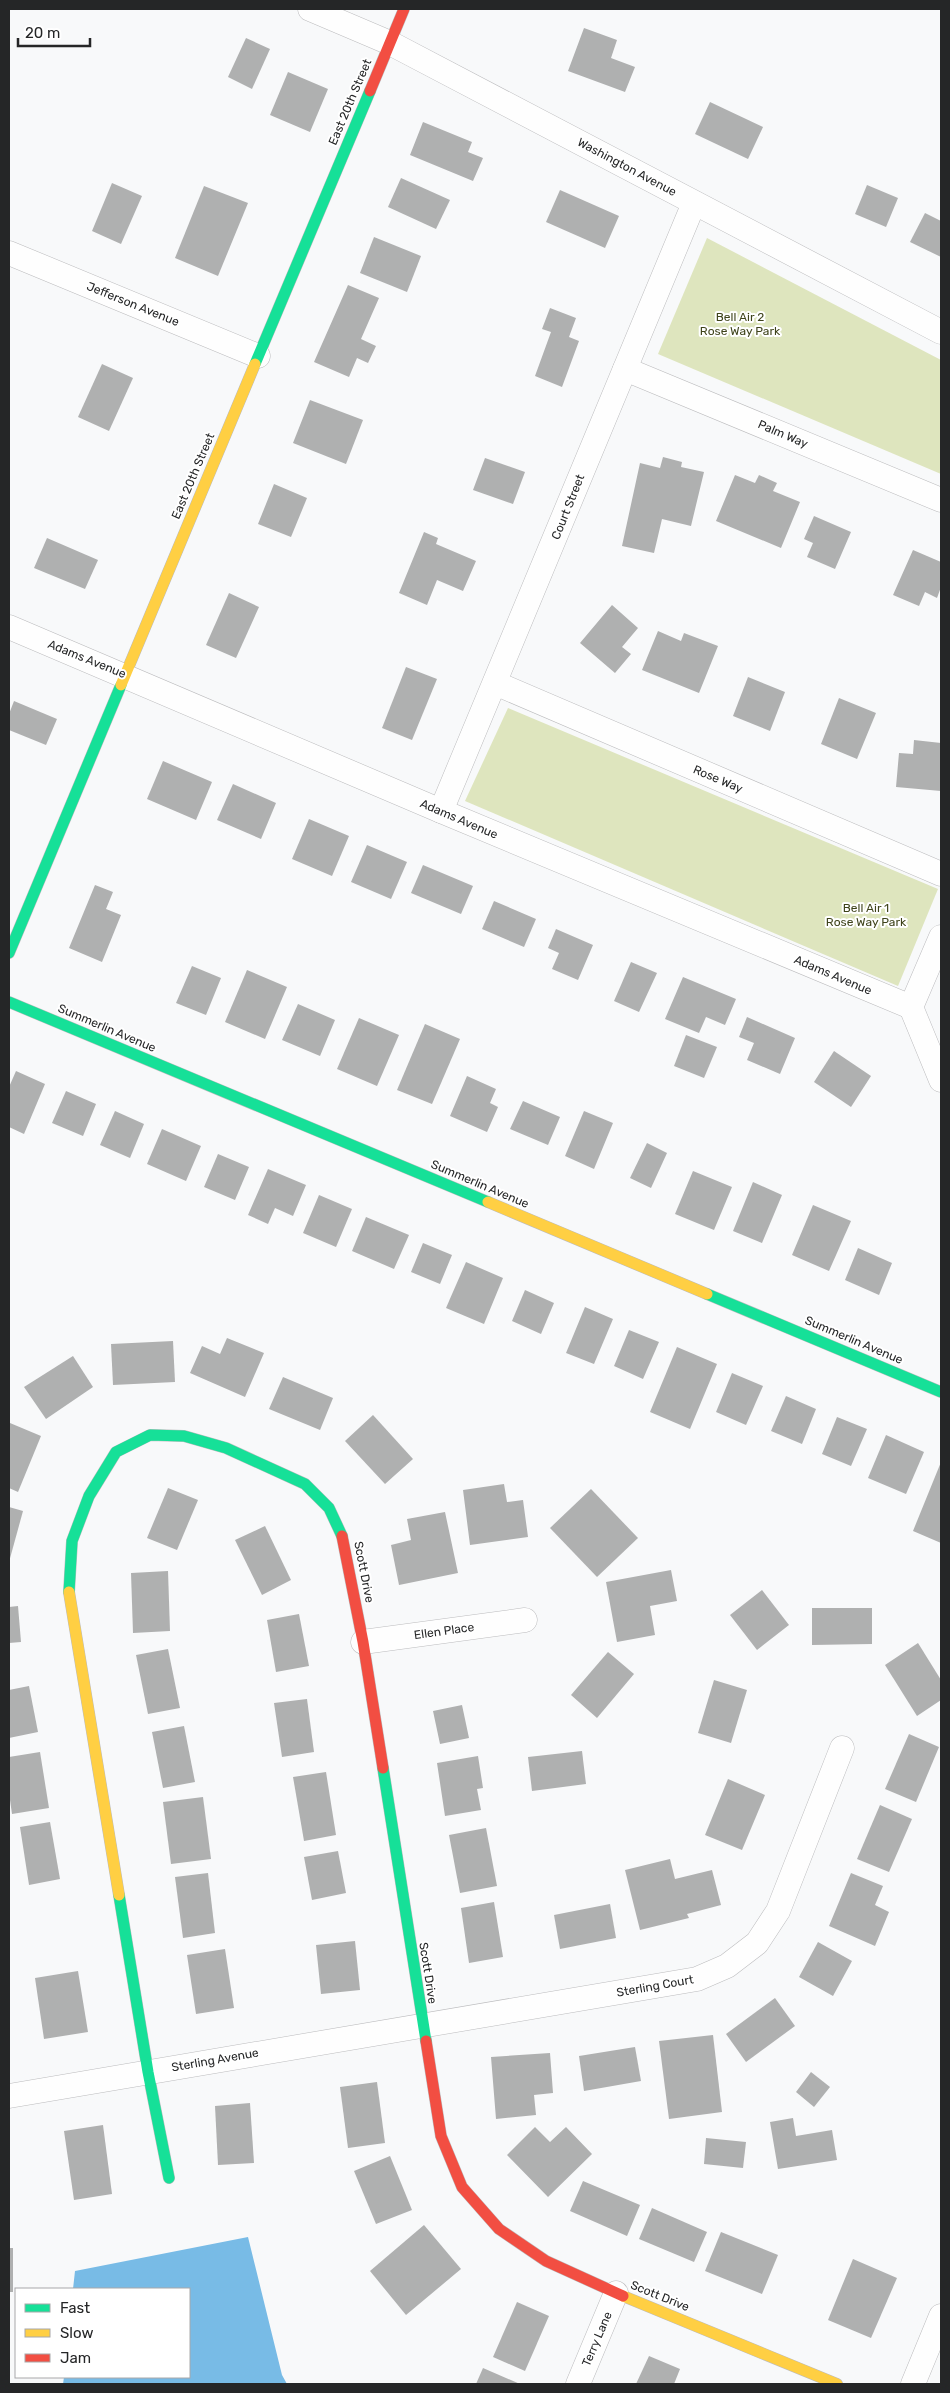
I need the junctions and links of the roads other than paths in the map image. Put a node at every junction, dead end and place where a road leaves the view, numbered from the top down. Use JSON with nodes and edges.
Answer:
{"nodes":[{"id":1,"x":310,"y":9,"type":"edge"},
{"id":2,"x":404,"y":9,"type":"edge"},
{"id":3,"x":390,"y":43,"type":"junction"},
{"id":4,"x":694,"y":203,"type":"junction"},
{"id":5,"x":9,"y":253,"type":"edge"},
{"id":6,"x":941,"y":332,"type":"edge"},
{"id":7,"x":258,"y":356,"type":"junction"},
{"id":8,"x":625,"y":368,"type":"junction"},
{"id":9,"x":941,"y":500,"type":"edge"},
{"id":10,"x":9,"y":627,"type":"edge"},
{"id":11,"x":125,"y":675,"type":"junction"},
{"id":12,"x":495,"y":683,"type":"junction"},
{"id":13,"x":441,"y":811,"type":"junction"},
{"id":14,"x":941,"y":874,"type":"edge"},
{"id":15,"x":941,"y":937,"type":"edge"},
{"id":16,"x":9,"y":953,"type":"edge"},
{"id":17,"x":9,"y":1002,"type":"edge"},
{"id":18,"x":911,"y":1008,"type":"junction"},
{"id":19,"x":941,"y":1080,"type":"edge"},
{"id":20,"x":941,"y":1392,"type":"edge"},
{"id":21,"x":525,"y":1620,"type":"dead end"},
{"id":22,"x":363,"y":1642,"type":"junction"},
{"id":23,"x":842,"y":1748,"type":"dead end"},
{"id":24,"x":422,"y":2026,"type":"junction"},
{"id":25,"x":148,"y":2072,"type":"junction"},
{"id":26,"x":9,"y":2096,"type":"edge"},
{"id":27,"x":169,"y":2178,"type":"dead end"},
{"id":28,"x":616,"y":2293,"type":"junction"},
{"id":29,"x":941,"y":2316,"type":"edge"},
{"id":30,"x":578,"y":2384,"type":"edge"},
{"id":31,"x":837,"y":2384,"type":"edge"},
{"id":32,"x":913,"y":2384,"type":"edge"}],
"edges":[{"from":1,"to":3,"type":"street","name":"Washington Avenue"},
{"from":2,"to":3,"type":"street","name":"East 20th Street"},
{"from":3,"to":4,"type":"street","name":"Washington Avenue"},
{"from":3,"to":7,"type":"street","name":"East 20th Street"},
{"from":4,"to":6,"type":"street","name":"Washington Avenue"},
{"from":4,"to":8,"type":"street","name":"Court Street"},
{"from":5,"to":7,"type":"street","name":"Jefferson Avenue"},
{"from":7,"to":11,"type":"street","name":"East 20th Street"},
{"from":8,"to":9,"type":"street","name":"Palm Way"},
{"from":8,"to":12,"type":"street","name":"Court Street"},
{"from":10,"to":11,"type":"street","name":"Adams Avenue"},
{"from":11,"to":13,"type":"street","name":"Adams Avenue"},
{"from":11,"to":16,"type":"street","name":"East 20th Street"},
{"from":12,"to":13,"type":"street","name":"Court Street"},
{"from":12,"to":14,"type":"street","name":"Rose Way"},
{"from":13,"to":18,"type":"street","name":"Adams Avenue"},
{"from":15,"to":18,"type":"street"},
{"from":17,"to":20,"type":"street","name":"Summerlin Avenue"},
{"from":18,"to":19,"type":"street"},
{"from":21,"to":22,"type":"street","name":"Ellen Place"},
{"from":22,"to":24,"type":"street","name":"Scott Drive"},
{"from":22,"to":25,"type":"street","name":"Scott Drive"},
{"from":23,"to":24,"type":"street","name":"Sterling Court"},
{"from":24,"to":25,"type":"street","name":"Sterling Avenue"},
{"from":24,"to":28,"type":"street","name":"Scott Drive"},
{"from":25,"to":26,"type":"street","name":"Sterling Avenue"},
{"from":25,"to":27,"type":"street","name":"Scott Drive"},
{"from":28,"to":30,"type":"street","name":"Terry Lane"},
{"from":28,"to":31,"type":"street","name":"Scott Drive"},
{"from":29,"to":32,"type":"street"}]}
